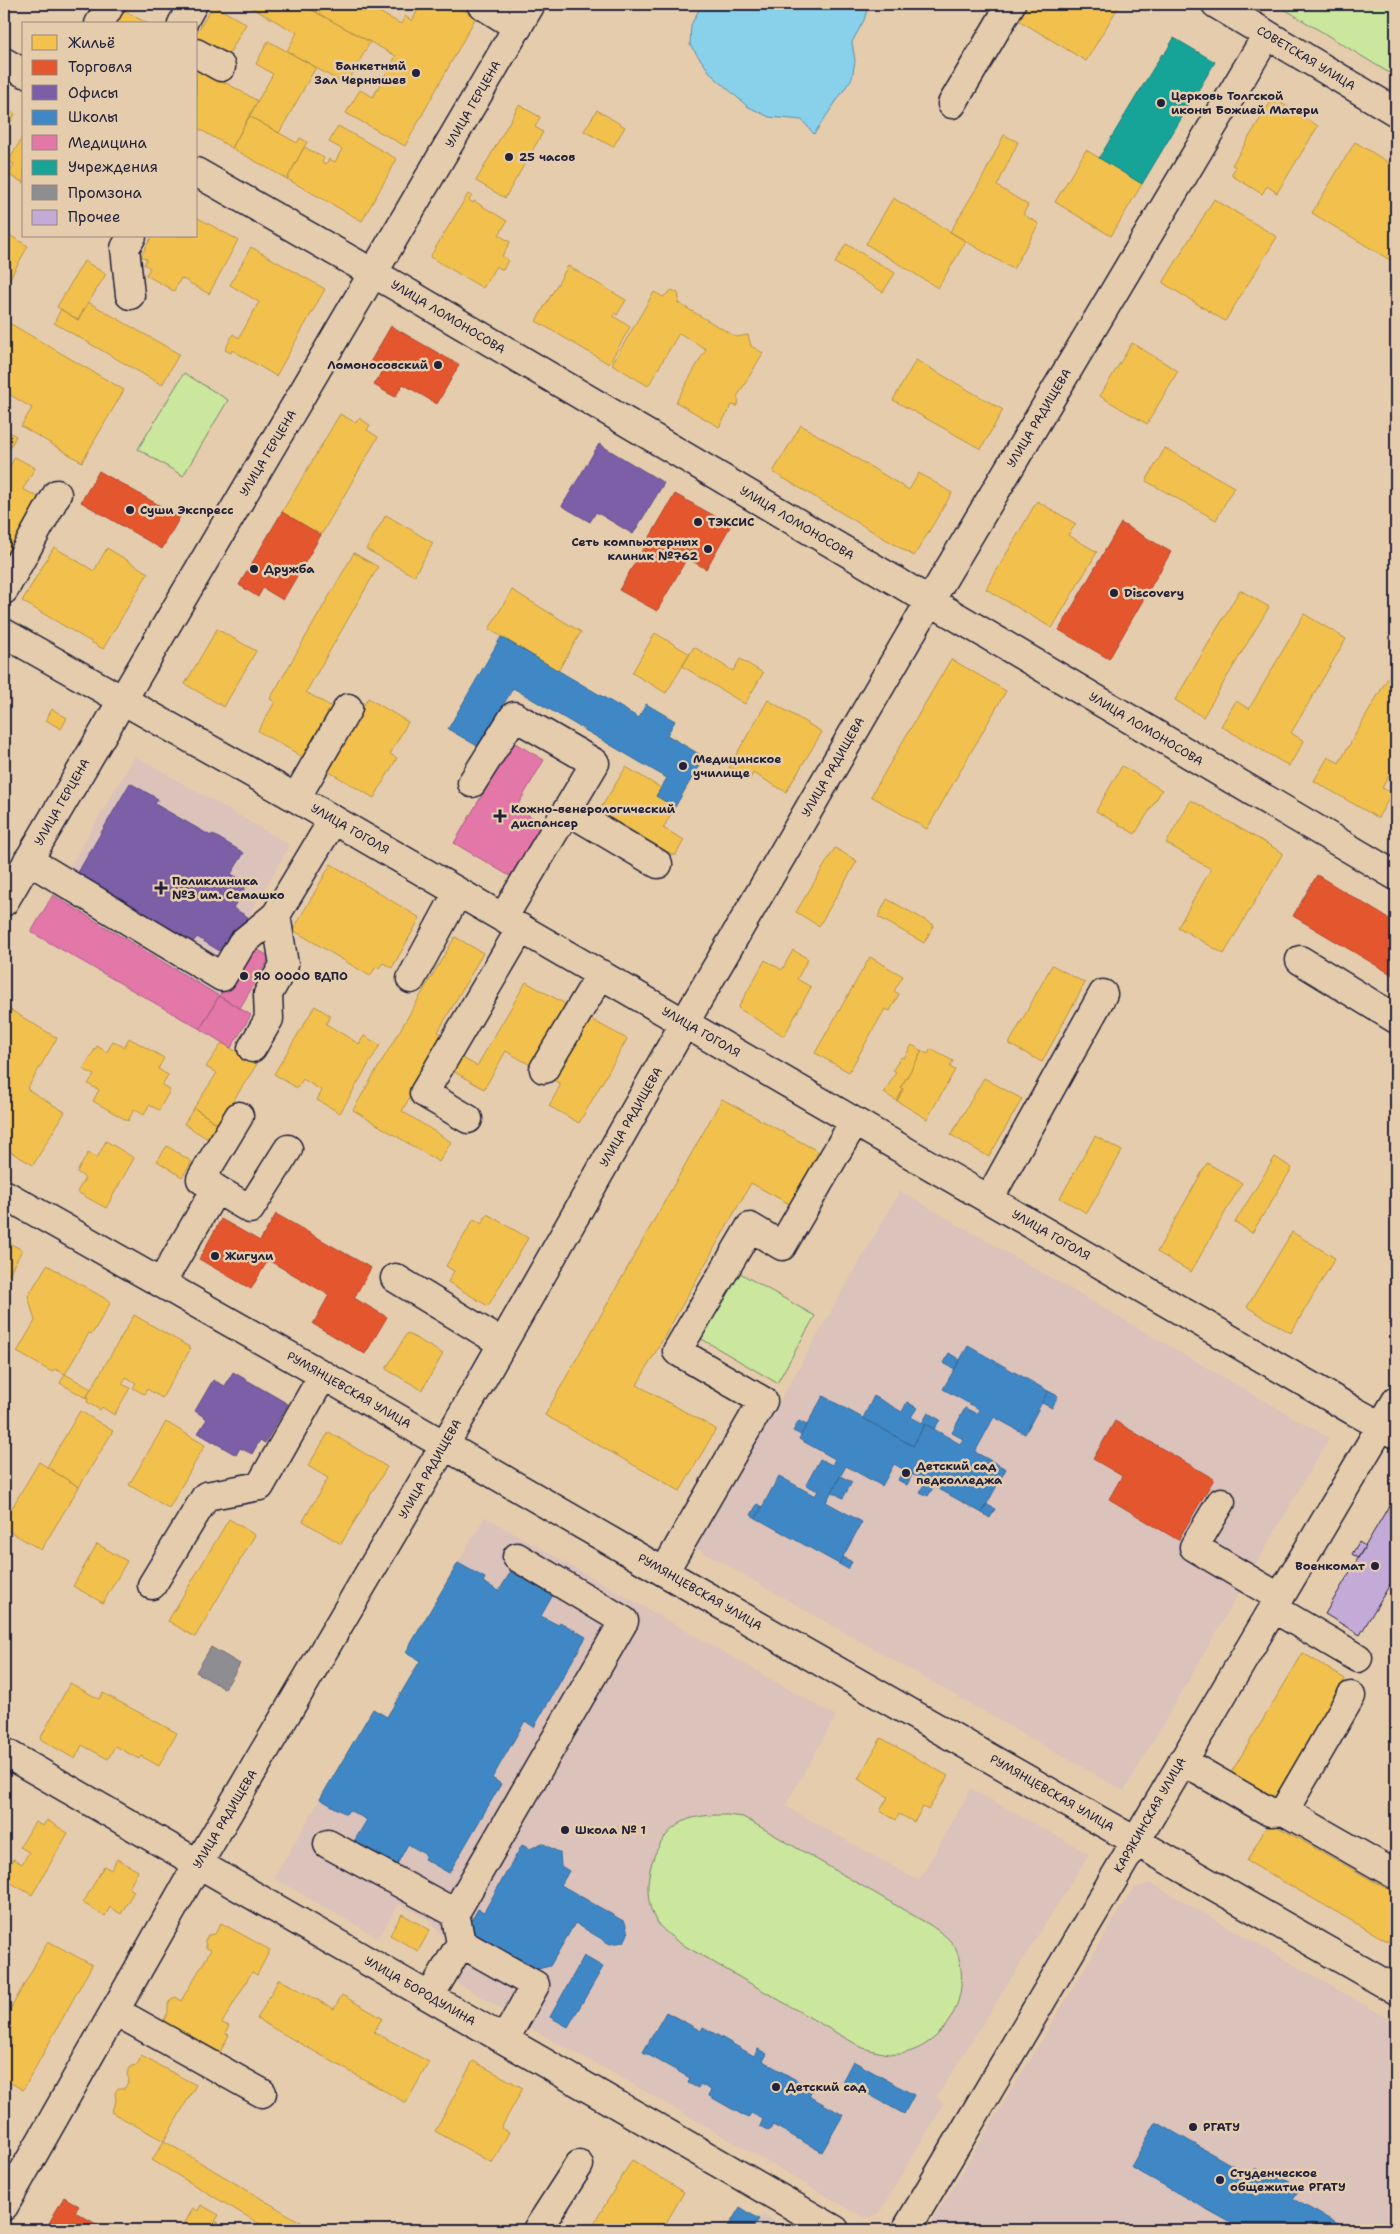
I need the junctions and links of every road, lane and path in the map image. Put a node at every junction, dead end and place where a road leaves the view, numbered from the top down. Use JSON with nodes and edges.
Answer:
{"nodes":[{"id":1,"x":111,"y":4,"type":"edge"},
{"id":2,"x":193,"y":4,"type":"edge"},
{"id":3,"x":480,"y":4,"type":"edge"},
{"id":4,"x":1011,"y":4,"type":"edge"},
{"id":5,"x":1216,"y":4,"type":"edge"},
{"id":6,"x":525,"y":15,"type":"edge"},
{"id":7,"x":101,"y":22,"type":"edge"},
{"id":8,"x":183,"y":22,"type":"edge"},
{"id":9,"x":1267,"y":35,"type":"junction"},
{"id":10,"x":198,"y":54,"type":"edge"},
{"id":11,"x":4,"y":62,"type":"edge"},
{"id":12,"x":221,"y":67,"type":"dead end"},
{"id":13,"x":22,"y":73,"type":"edge"},
{"id":14,"x":952,"y":104,"type":"dead end"},
{"id":15,"x":1396,"y":112,"type":"edge"},
{"id":16,"x":198,"y":173,"type":"edge"},
{"id":17,"x":131,"y":238,"type":"edge"},
{"id":18,"x":374,"y":274,"type":"junction"},
{"id":19,"x":130,"y":295,"type":"dead end"},
{"id":20,"x":57,"y":494,"type":"dead end"},
{"id":21,"x":4,"y":590,"type":"edge"},
{"id":22,"x":930,"y":601,"type":"junction"},
{"id":23,"x":4,"y":632,"type":"edge"},
{"id":24,"x":121,"y":700,"type":"junction"},
{"id":25,"x":348,"y":708,"type":"dead end"},
{"id":26,"x":472,"y":783,"type":"dead end"},
{"id":27,"x":296,"y":798,"type":"junction"},
{"id":28,"x":567,"y":810,"type":"junction"},
{"id":29,"x":333,"y":820,"type":"junction"},
{"id":30,"x":28,"y":860,"type":"junction"},
{"id":31,"x":658,"y":864,"type":"dead end"},
{"id":32,"x":1396,"y":876,"type":"edge"},
{"id":33,"x":458,"y":892,"type":"junction"},
{"id":34,"x":4,"y":902,"type":"edge"},
{"id":35,"x":276,"y":915,"type":"junction"},
{"id":36,"x":512,"y":923,"type":"junction"},
{"id":37,"x":1300,"y":960,"type":"dead end"},
{"id":38,"x":601,"y":974,"type":"junction"},
{"id":39,"x":410,"y":979,"type":"dead end"},
{"id":40,"x":1103,"y":994,"type":"dead end"},
{"id":41,"x":1396,"y":1019,"type":"edge"},
{"id":42,"x":685,"y":1022,"type":"junction"},
{"id":43,"x":252,"y":1048,"type":"dead end"},
{"id":44,"x":544,"y":1068,"type":"dead end"},
{"id":45,"x":239,"y":1116,"type":"dead end"},
{"id":46,"x":468,"y":1119,"type":"dead end"},
{"id":47,"x":854,"y":1122,"type":"junction"},
{"id":48,"x":288,"y":1149,"type":"dead end"},
{"id":49,"x":216,"y":1189,"type":"junction"},
{"id":50,"x":4,"y":1194,"type":"edge"},
{"id":51,"x":989,"y":1199,"type":"junction"},
{"id":52,"x":395,"y":1278,"type":"dead end"},
{"id":53,"x":160,"y":1283,"type":"junction"},
{"id":54,"x":502,"y":1343,"type":"junction"},
{"id":55,"x":323,"y":1375,"type":"junction"},
{"id":56,"x":1396,"y":1401,"type":"edge"},
{"id":57,"x":1389,"y":1430,"type":"edge"},
{"id":58,"x":444,"y":1445,"type":"junction"},
{"id":59,"x":1221,"y":1502,"type":"dead end"},
{"id":60,"x":517,"y":1557,"type":"dead end"},
{"id":61,"x":664,"y":1572,"type":"junction"},
{"id":62,"x":152,"y":1584,"type":"dead end"},
{"id":63,"x":1276,"y":1603,"type":"junction"},
{"id":64,"x":1358,"y":1658,"type":"dead end"},
{"id":65,"x":1351,"y":1696,"type":"dead end"},
{"id":66,"x":4,"y":1752,"type":"edge"},
{"id":67,"x":1182,"y":1762,"type":"junction"},
{"id":68,"x":1284,"y":1811,"type":"junction"},
{"id":69,"x":1136,"y":1840,"type":"junction"},
{"id":70,"x":328,"y":1844,"type":"dead end"},
{"id":71,"x":198,"y":1864,"type":"junction"},
{"id":72,"x":1396,"y":1875,"type":"edge"},
{"id":73,"x":455,"y":1913,"type":"junction"},
{"id":74,"x":461,"y":1943,"type":"junction"},
{"id":75,"x":1396,"y":1990,"type":"edge"},
{"id":76,"x":430,"y":1996,"type":"junction"},
{"id":77,"x":115,"y":2011,"type":"junction"},
{"id":78,"x":505,"y":2039,"type":"junction"},
{"id":79,"x":262,"y":2093,"type":"dead end"},
{"id":80,"x":579,"y":2165,"type":"dead end"},
{"id":81,"x":4,"y":2206,"type":"edge"},
{"id":82,"x":537,"y":2230,"type":"edge"},
{"id":83,"x":835,"y":2230,"type":"edge"},
{"id":84,"x":906,"y":2230,"type":"edge"}],
"edges":[{"from":1,"to":7,"type":"street"},
{"from":2,"to":8,"type":"street"},
{"from":3,"to":6,"type":"street"},
{"from":4,"to":14,"type":"street"},
{"from":5,"to":9,"type":"street","name":"СОВЕТСКАЯ УЛИЦА"},
{"from":6,"to":18,"type":"street","name":"УЛИЦА ГЕРЦЕНА"},
{"from":9,"to":15,"type":"street","name":"СОВЕТСКАЯ УЛИЦА"},
{"from":9,"to":22,"type":"street","name":"УЛИЦА РАДИЩЕВА"},
{"from":10,"to":12,"type":"street"},
{"from":11,"to":13,"type":"street"},
{"from":16,"to":18,"type":"street","name":"УЛИЦА ЛОМОНОСОВА"},
{"from":17,"to":19,"type":"street"},
{"from":18,"to":22,"type":"street","name":"УЛИЦА ЛОМОНОСОВА"},
{"from":18,"to":24,"type":"street","name":"УЛИЦА ГЕРЦЕНА"},
{"from":20,"to":21,"type":"street"},
{"from":22,"to":32,"type":"street","name":"УЛИЦА ЛОМОНОСОВА"},
{"from":22,"to":42,"type":"street","name":"УЛИЦА РАДИЩЕВА"},
{"from":23,"to":24,"type":"street","name":"УЛИЦА ГОГОЛЯ"},
{"from":24,"to":27,"type":"street","name":"УЛИЦА ГОГОЛЯ"},
{"from":24,"to":30,"type":"street","name":"УЛИЦА ГЕРЦЕНА"},
{"from":25,"to":27,"type":"street"},
{"from":26,"to":28,"type":"street"},
{"from":27,"to":29,"type":"street","name":"УЛИЦА ГОГОЛЯ"},
{"from":28,"to":31,"type":"street"},
{"from":28,"to":36,"type":"street"},
{"from":29,"to":33,"type":"street","name":"УЛИЦА ГОГОЛЯ"},
{"from":29,"to":35,"type":"street"},
{"from":30,"to":34,"type":"street","name":"УЛИЦА ГЕРЦЕНА"},
{"from":30,"to":35,"type":"street"},
{"from":33,"to":36,"type":"street","name":"УЛИЦА ГОГОЛЯ"},
{"from":33,"to":39,"type":"street"},
{"from":35,"to":43,"type":"street"},
{"from":36,"to":38,"type":"street","name":"УЛИЦА ГОГОЛЯ"},
{"from":36,"to":46,"type":"street"},
{"from":37,"to":41,"type":"street"},
{"from":38,"to":42,"type":"street","name":"УЛИЦА ГОГОЛЯ"},
{"from":38,"to":44,"type":"street"},
{"from":40,"to":51,"type":"street"},
{"from":42,"to":47,"type":"street","name":"УЛИЦА ГОГОЛЯ"},
{"from":42,"to":54,"type":"street","name":"УЛИЦА РАДИЩЕВА"},
{"from":45,"to":49,"type":"street"},
{"from":47,"to":51,"type":"street","name":"УЛИЦА ГОГОЛЯ"},
{"from":47,"to":61,"type":"street"},
{"from":48,"to":49,"type":"street"},
{"from":49,"to":53,"type":"street"},
{"from":50,"to":53,"type":"street","name":"РУМЯНЦЕВСКАЯ УЛИЦА"},
{"from":51,"to":57,"type":"street","name":"УЛИЦА ГОГОЛЯ"},
{"from":52,"to":54,"type":"street"},
{"from":53,"to":55,"type":"street","name":"РУМЯНЦЕВСКАЯ УЛИЦА"},
{"from":54,"to":58,"type":"street","name":"УЛИЦА РАДИЩЕВА"},
{"from":55,"to":58,"type":"street","name":"РУМЯНЦЕВСКАЯ УЛИЦА"},
{"from":55,"to":62,"type":"street"},
{"from":56,"to":57,"type":"street","name":"КАРЯКИНСКАЯ УЛИЦА"},
{"from":57,"to":63,"type":"street","name":"КАРЯКИНСКАЯ УЛИЦА"},
{"from":58,"to":61,"type":"street","name":"РУМЯНЦЕВСКАЯ УЛИЦА"},
{"from":58,"to":71,"type":"street","name":"УЛИЦА РАДИЩЕВА"},
{"from":59,"to":63,"type":"street"},
{"from":60,"to":73,"type":"street"},
{"from":61,"to":69,"type":"street","name":"РУМЯНЦЕВСКАЯ УЛИЦА"},
{"from":63,"to":64,"type":"street"},
{"from":63,"to":67,"type":"street","name":"КАРЯКИНСКАЯ УЛИЦА"},
{"from":65,"to":68,"type":"street"},
{"from":66,"to":71,"type":"street","name":"УЛИЦА БОРОДУЛИНА"},
{"from":67,"to":68,"type":"street"},
{"from":67,"to":69,"type":"street","name":"КАРЯКИНСКАЯ УЛИЦА"},
{"from":68,"to":72,"type":"street"},
{"from":69,"to":75,"type":"street","name":"РУМЯНЦЕВСКАЯ УЛИЦА"},
{"from":69,"to":84,"type":"street","name":"КАРЯКИНСКАЯ УЛИЦА"},
{"from":70,"to":73,"type":"street"},
{"from":71,"to":76,"type":"street","name":"УЛИЦА БОРОДУЛИНА"},
{"from":71,"to":77,"type":"street","name":"УЛИЦА РАДИЩЕВА"},
{"from":73,"to":74,"type":"street"},
{"from":74,"to":76,"type":"street"},
{"from":74,"to":78,"type":"street"},
{"from":76,"to":78,"type":"street","name":"УЛИЦА БОРОДУЛИНА"},
{"from":77,"to":79,"type":"street"},
{"from":77,"to":81,"type":"street","name":"УЛИЦА РАДИЩЕВА"},
{"from":78,"to":83,"type":"street","name":"УЛИЦА БОРОДУЛИНА"},
{"from":80,"to":82,"type":"street"}]}
